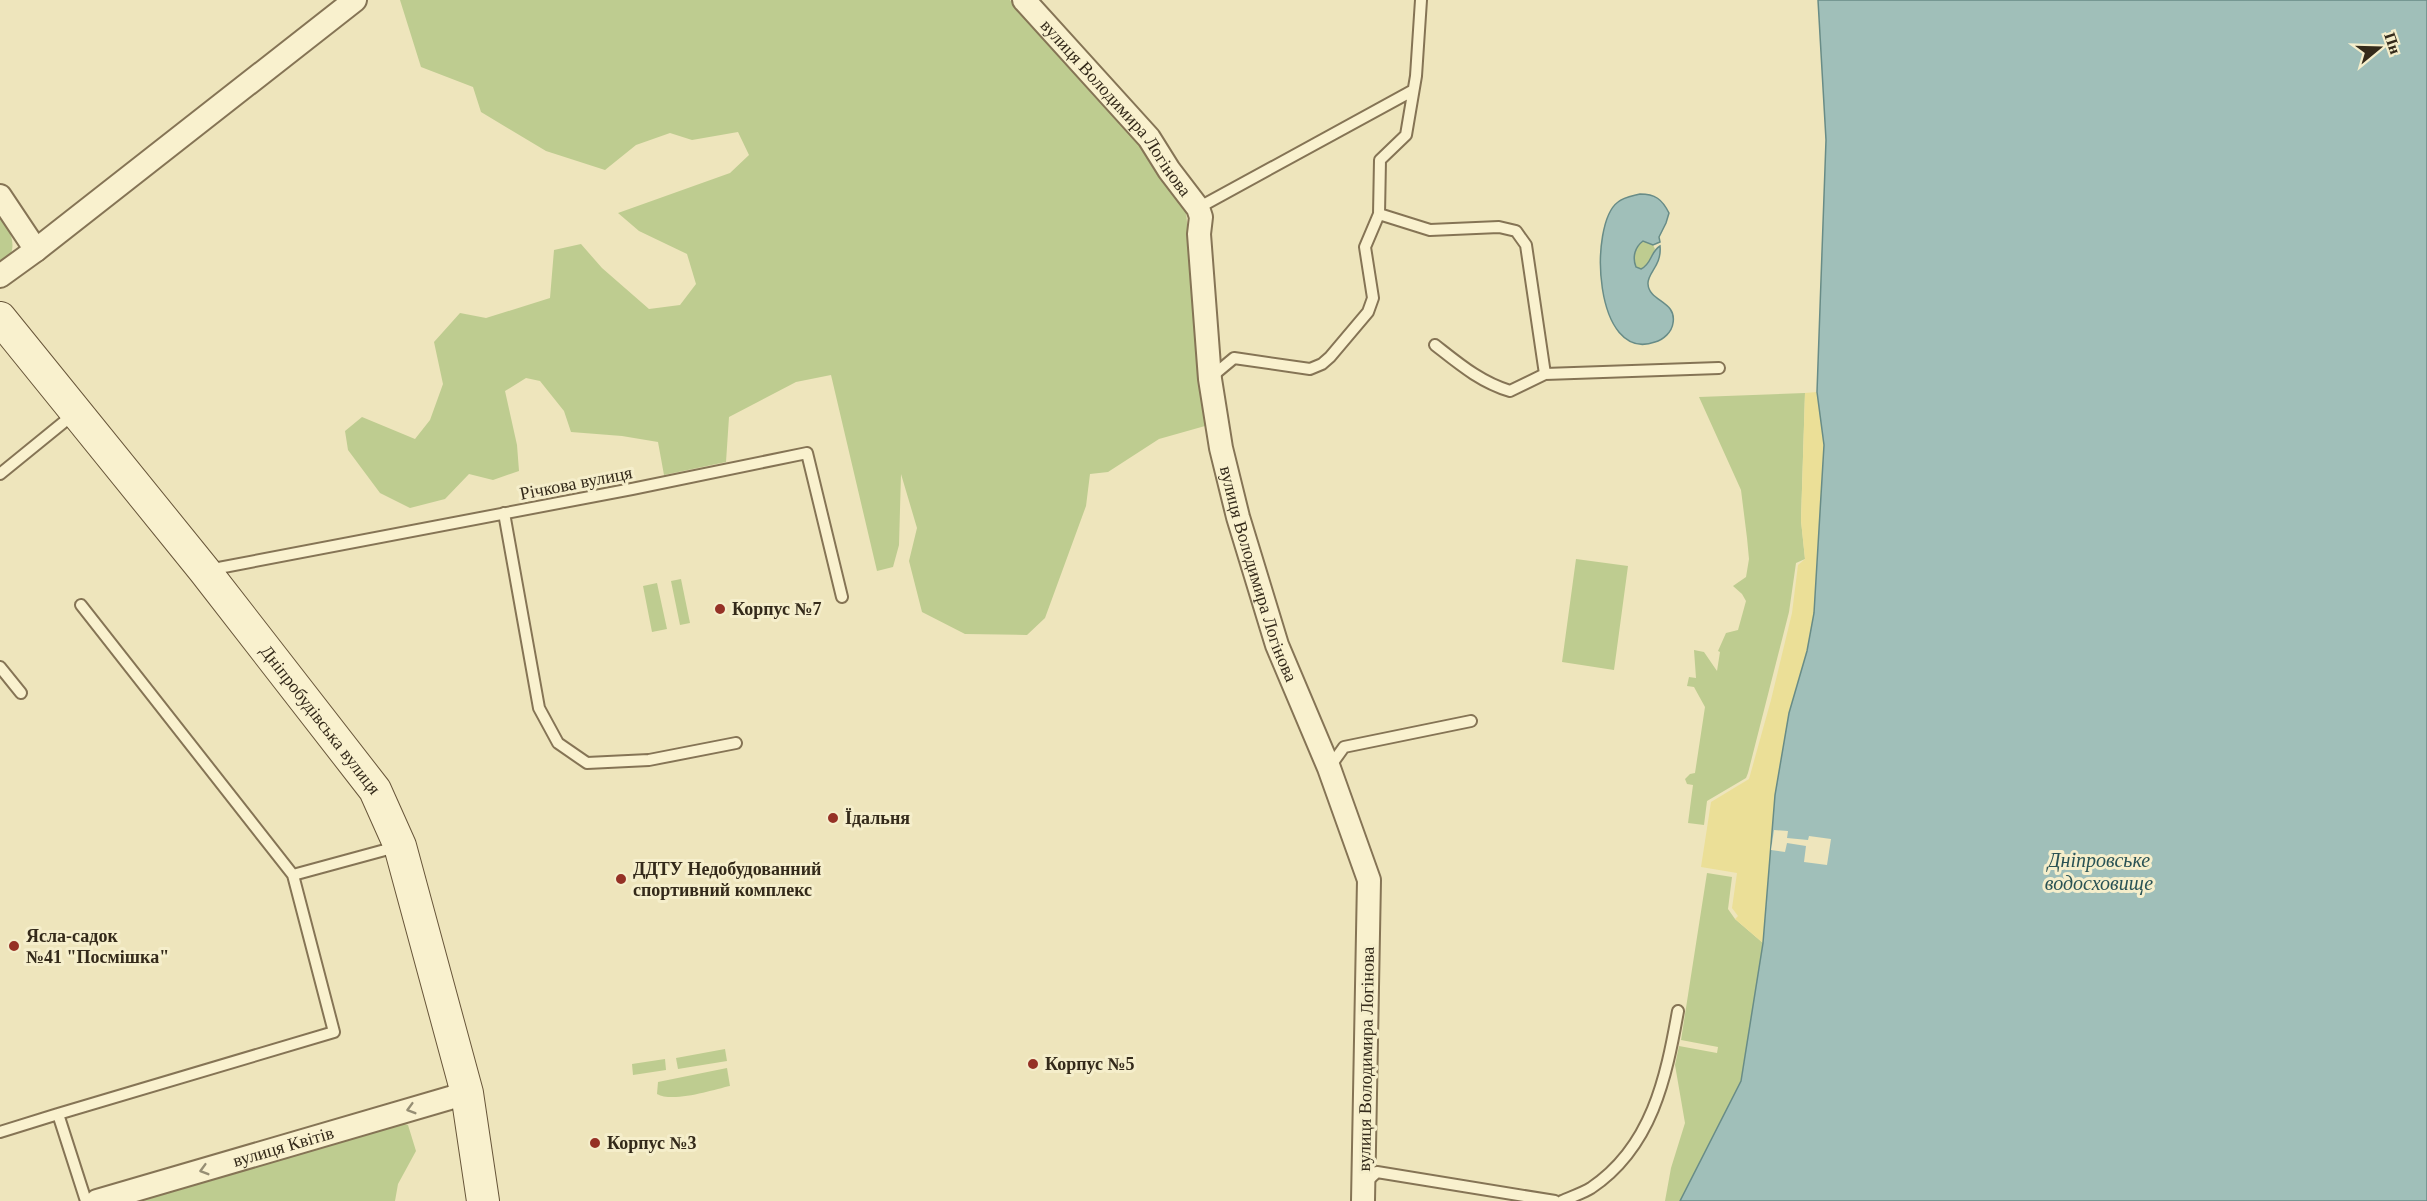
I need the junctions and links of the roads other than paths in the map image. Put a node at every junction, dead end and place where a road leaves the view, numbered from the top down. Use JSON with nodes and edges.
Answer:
{"nodes":[{"id":1,"x":355,"y":0,"type":"edge"},
{"id":2,"x":1024,"y":0,"type":"edge"},
{"id":3,"x":1421,"y":0,"type":"edge"},
{"id":4,"x":1412,"y":91,"type":"junction"},
{"id":5,"x":0,"y":196,"type":"edge"},
{"id":6,"x":1198,"y":207,"type":"junction"},
{"id":7,"x":1380,"y":214,"type":"junction"},
{"id":8,"x":36,"y":250,"type":"junction"},
{"id":9,"x":0,"y":276,"type":"edge"},
{"id":10,"x":0,"y":318,"type":"edge"},
{"id":11,"x":1435,"y":345,"type":"dead end"},
{"id":12,"x":1719,"y":368,"type":"dead end"},
{"id":13,"x":1545,"y":374,"type":"junction"},
{"id":14,"x":1210,"y":379,"type":"junction"},
{"id":15,"x":75,"y":412,"type":"junction"},
{"id":16,"x":0,"y":474,"type":"edge"},
{"id":17,"x":504,"y":513,"type":"junction"},
{"id":18,"x":204,"y":570,"type":"junction"},
{"id":19,"x":842,"y":597,"type":"dead end"},
{"id":20,"x":81,"y":605,"type":"dead end"},
{"id":21,"x":0,"y":667,"type":"edge"},
{"id":22,"x":21,"y":693,"type":"dead end"},
{"id":23,"x":1471,"y":721,"type":"dead end"},
{"id":24,"x":736,"y":743,"type":"dead end"},
{"id":25,"x":1329,"y":768,"type":"junction"},
{"id":26,"x":400,"y":846,"type":"junction"},
{"id":27,"x":293,"y":875,"type":"junction"},
{"id":28,"x":1678,"y":1011,"type":"dead end"},
{"id":29,"x":467,"y":1093,"type":"junction"},
{"id":30,"x":58,"y":1114,"type":"junction"},
{"id":31,"x":0,"y":1132,"type":"edge"},
{"id":32,"x":1363,"y":1193,"type":"edge"},
{"id":33,"x":141,"y":1195,"type":"edge"},
{"id":34,"x":86,"y":1201,"type":"edge"},
{"id":35,"x":97,"y":1201,"type":"edge"},
{"id":36,"x":483,"y":1201,"type":"edge"},
{"id":37,"x":1555,"y":1201,"type":"edge"},
{"id":38,"x":1562,"y":1201,"type":"edge"}],
"edges":[{"from":1,"to":8,"type":"street"},
{"from":2,"to":6,"type":"street","name":"вулиця Володимира Логінова"},
{"from":3,"to":4,"type":"lane"},
{"from":4,"to":6,"type":"lane"},
{"from":4,"to":7,"type":"lane"},
{"from":5,"to":8,"type":"street"},
{"from":6,"to":14,"type":"street","name":"вулиця Володимира Логінова"},
{"from":7,"to":13,"type":"lane"},
{"from":7,"to":14,"type":"lane"},
{"from":8,"to":9,"type":"street"},
{"from":10,"to":15,"type":"street","name":"Дніпробудівська вулиця"},
{"from":11,"to":13,"type":"lane"},
{"from":12,"to":13,"type":"lane"},
{"from":14,"to":25,"type":"street","name":"вулиця Володимира Логінова"},
{"from":15,"to":16,"type":"lane"},
{"from":15,"to":18,"type":"street","name":"Дніпробудівська вулиця"},
{"from":17,"to":18,"type":"lane","name":"Річкова вулиця"},
{"from":17,"to":19,"type":"lane","name":"Річкова вулиця"},
{"from":17,"to":24,"type":"lane"},
{"from":18,"to":26,"type":"street","name":"Дніпробудівська вулиця"},
{"from":20,"to":27,"type":"lane"},
{"from":21,"to":22,"type":"lane"},
{"from":23,"to":25,"type":"lane"},
{"from":25,"to":32,"type":"street","name":"вулиця Володимира Логінова"},
{"from":26,"to":27,"type":"lane"},
{"from":26,"to":29,"type":"street","name":"Дніпробудівська вулиця"},
{"from":27,"to":30,"type":"lane"},
{"from":28,"to":38,"type":"lane"},
{"from":29,"to":33,"type":"street","name":"вулиця Квітів","one_way":true},
{"from":29,"to":36,"type":"street","name":"Дніпробудівська вулиця"},
{"from":30,"to":31,"type":"lane"},
{"from":30,"to":34,"type":"lane"},
{"from":32,"to":37,"type":"lane"},
{"from":33,"to":35,"type":"street","name":"вулиця Квітів"}]}
